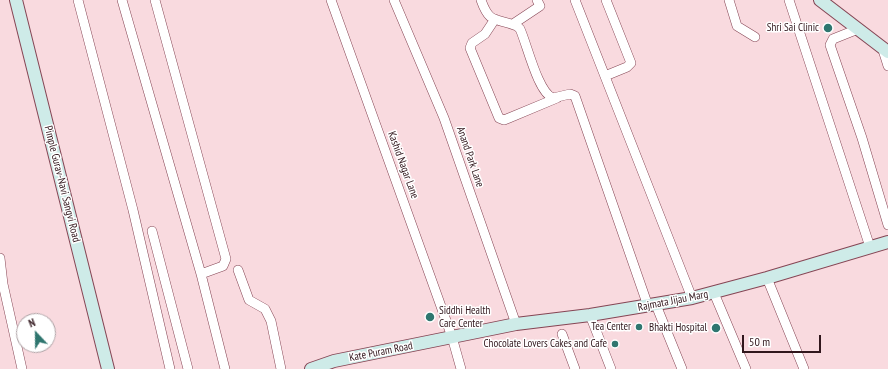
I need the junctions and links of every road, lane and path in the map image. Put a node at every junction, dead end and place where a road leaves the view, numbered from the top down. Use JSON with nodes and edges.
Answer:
{"nodes":[{"id":1,"x":16,"y":0,"type":"edge"},
{"id":2,"x":78,"y":0,"type":"edge"},
{"id":3,"x":122,"y":0,"type":"edge"},
{"id":4,"x":155,"y":0,"type":"edge"},
{"id":5,"x":331,"y":0,"type":"edge"},
{"id":6,"x":394,"y":0,"type":"edge"},
{"id":7,"x":481,"y":0,"type":"edge"},
{"id":8,"x":537,"y":0,"type":"edge"},
{"id":9,"x":575,"y":0,"type":"edge"},
{"id":10,"x":606,"y":0,"type":"edge"},
{"id":11,"x":729,"y":0,"type":"edge"},
{"id":12,"x":789,"y":0,"type":"edge"},
{"id":13,"x":820,"y":0,"type":"edge"},
{"id":14,"x":495,"y":19,"type":"junction"},
{"id":15,"x":513,"y":24,"type":"junction"},
{"id":16,"x":858,"y":29,"type":"junction"},
{"id":17,"x":755,"y":37,"type":"dead end"},
{"id":18,"x":885,"y":49,"type":"edge"},
{"id":19,"x":888,"y":66,"type":"edge"},
{"id":20,"x":605,"y":76,"type":"junction"},
{"id":21,"x":557,"y":98,"type":"junction"},
{"id":22,"x":888,"y":225,"type":"edge"},
{"id":23,"x":152,"y":231,"type":"dead end"},
{"id":24,"x":888,"y":242,"type":"edge"},
{"id":25,"x":870,"y":247,"type":"junction"},
{"id":26,"x":0,"y":258,"type":"edge"},
{"id":27,"x":238,"y":270,"type":"dead end"},
{"id":28,"x":201,"y":274,"type":"junction"},
{"id":29,"x":767,"y":278,"type":"junction"},
{"id":30,"x":714,"y":293,"type":"junction"},
{"id":31,"x":692,"y":298,"type":"junction"},
{"id":32,"x":652,"y":306,"type":"junction"},
{"id":33,"x":590,"y":316,"type":"junction"},
{"id":34,"x":516,"y":324,"type":"junction"},
{"id":35,"x":562,"y":334,"type":"dead end"},
{"id":36,"x":452,"y":337,"type":"junction"},
{"id":37,"x":22,"y":369,"type":"edge"},
{"id":38,"x":108,"y":369,"type":"edge"},
{"id":39,"x":170,"y":369,"type":"edge"},
{"id":40,"x":188,"y":369,"type":"edge"},
{"id":41,"x":225,"y":369,"type":"edge"},
{"id":42,"x":281,"y":369,"type":"edge"},
{"id":43,"x":311,"y":369,"type":"edge"},
{"id":44,"x":461,"y":369,"type":"edge"},
{"id":45,"x":575,"y":369,"type":"edge"},
{"id":46,"x":611,"y":369,"type":"edge"},
{"id":47,"x":682,"y":369,"type":"edge"},
{"id":48,"x":746,"y":369,"type":"edge"},
{"id":49,"x":804,"y":369,"type":"edge"}],
"edges":[{"from":1,"to":38,"type":"street","name":"Pimple Gurav-Navi Sangvi Road"},
{"from":2,"to":39,"type":"street"},
{"from":3,"to":28,"type":"street"},
{"from":4,"to":28,"type":"street"},
{"from":5,"to":36,"type":"street","name":"Kashid Nagar Lane"},
{"from":6,"to":34,"type":"street","name":"Anand Park Lane"},
{"from":7,"to":14,"type":"street"},
{"from":8,"to":15,"type":"street"},
{"from":9,"to":20,"type":"street"},
{"from":10,"to":20,"type":"street"},
{"from":11,"to":17,"type":"street"},
{"from":12,"to":25,"type":"street"},
{"from":13,"to":16,"type":"street"},
{"from":14,"to":15,"type":"street"},
{"from":14,"to":21,"type":"street"},
{"from":15,"to":21,"type":"street"},
{"from":16,"to":18,"type":"street"},
{"from":16,"to":22,"type":"street"},
{"from":18,"to":19,"type":"street"},
{"from":20,"to":31,"type":"street"},
{"from":21,"to":32,"type":"street"},
{"from":23,"to":40,"type":"street"},
{"from":24,"to":25,"type":"street","name":"Rajmata Jijau Marg"},
{"from":25,"to":29,"type":"street","name":"Rajmata Jijau Marg"},
{"from":26,"to":37,"type":"street"},
{"from":27,"to":42,"type":"street"},
{"from":28,"to":41,"type":"street"},
{"from":29,"to":30,"type":"street","name":"Rajmata Jijau Marg"},
{"from":29,"to":49,"type":"street"},
{"from":30,"to":31,"type":"street","name":"Rajmata Jijau Marg"},
{"from":30,"to":48,"type":"street"},
{"from":31,"to":32,"type":"street","name":"Rajmata Jijau Marg"},
{"from":32,"to":33,"type":"street","name":"Rajmata Jijau Marg"},
{"from":32,"to":47,"type":"street"},
{"from":33,"to":34,"type":"street","name":"Rajmata Jijau Marg"},
{"from":33,"to":46,"type":"street"},
{"from":34,"to":36,"type":"street","name":"Rajmata Jijau Marg"},
{"from":35,"to":45,"type":"street"},
{"from":36,"to":43,"type":"street","name":"Kate Puram Road"},
{"from":36,"to":44,"type":"street","name":"Kashid Nagar Lane"}]}
